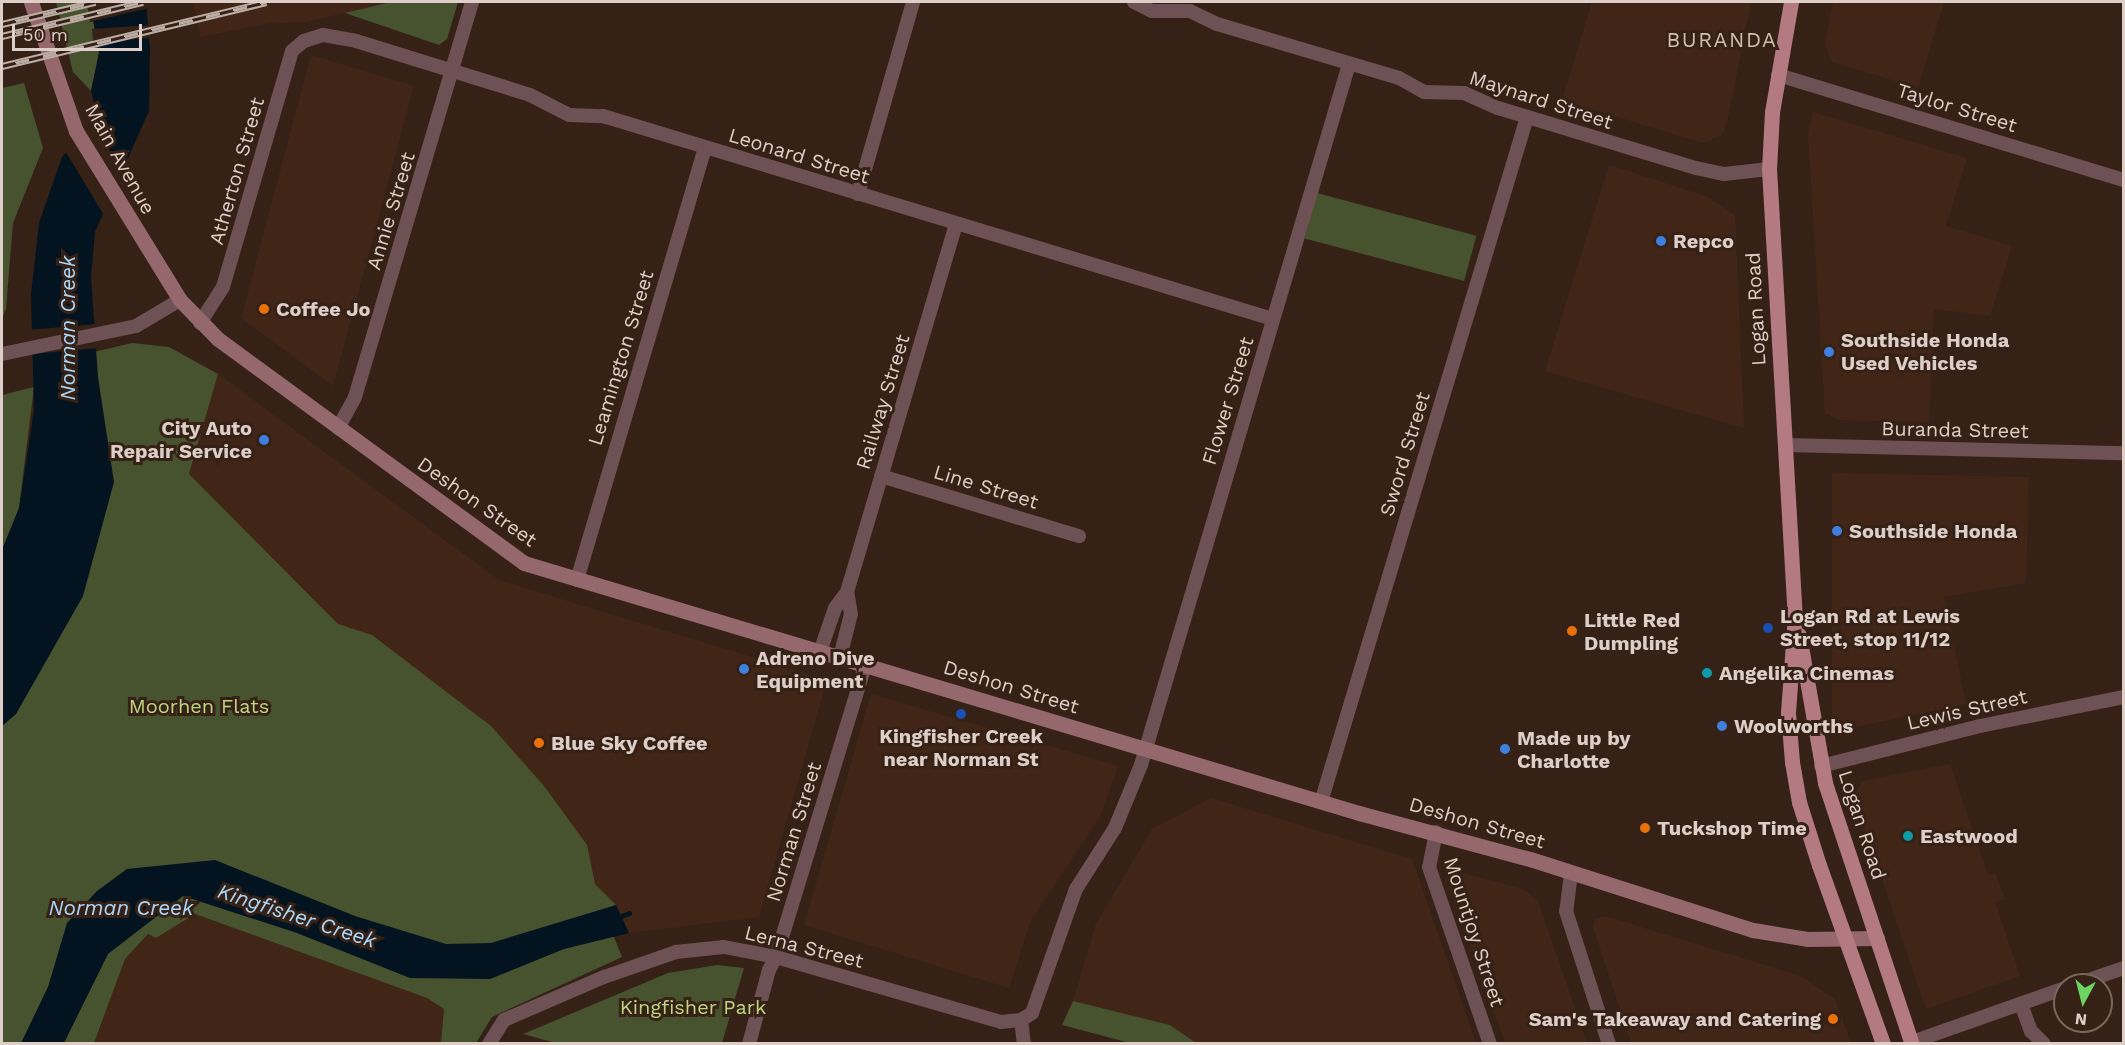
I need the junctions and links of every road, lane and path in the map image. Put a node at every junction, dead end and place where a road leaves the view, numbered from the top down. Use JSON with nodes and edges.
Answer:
{"nodes":[{"id":1,"x":32,"y":2,"type":"edge"},
{"id":2,"x":472,"y":2,"type":"edge"},
{"id":3,"x":913,"y":2,"type":"edge"},
{"id":4,"x":1134,"y":2,"type":"edge"},
{"id":5,"x":1791,"y":2,"type":"edge"},
{"id":6,"x":315,"y":37,"type":"joint"},
{"id":7,"x":1349,"y":64,"type":"junction"},
{"id":8,"x":453,"y":72,"type":"junction"},
{"id":9,"x":1778,"y":75,"type":"junction"},
{"id":10,"x":1527,"y":117,"type":"junction"},
{"id":11,"x":705,"y":148,"type":"junction"},
{"id":12,"x":1769,"y":169,"type":"junction"},
{"id":13,"x":2124,"y":180,"type":"edge"},
{"id":14,"x":858,"y":194,"type":"junction"},
{"id":15,"x":956,"y":224,"type":"junction"},
{"id":16,"x":180,"y":300,"type":"junction"},
{"id":17,"x":1274,"y":318,"type":"junction"},
{"id":18,"x":200,"y":323,"type":"junction"},
{"id":19,"x":2,"y":354,"type":"edge"},
{"id":20,"x":338,"y":428,"type":"junction"},
{"id":21,"x":1785,"y":445,"type":"junction"},
{"id":22,"x":2124,"y":453,"type":"edge"},
{"id":23,"x":881,"y":476,"type":"junction"},
{"id":24,"x":1079,"y":536,"type":"dead end"},
{"id":25,"x":578,"y":580,"type":"junction"},
{"id":26,"x":847,"y":592,"type":"junction"},
{"id":27,"x":1795,"y":615,"type":"junction"},
{"id":28,"x":820,"y":651,"type":"junction"},
{"id":29,"x":840,"y":657,"type":"junction"},
{"id":30,"x":865,"y":665,"type":"junction"},
{"id":31,"x":2124,"y":697,"type":"edge"},
{"id":32,"x":1144,"y":748,"type":"junction"},
{"id":33,"x":1821,"y":766,"type":"junction"},
{"id":34,"x":1322,"y":801,"type":"junction"},
{"id":35,"x":1436,"y":832,"type":"junction"},
{"id":36,"x":1570,"y":873,"type":"junction"},
{"id":37,"x":1877,"y":938,"type":"junction"},
{"id":38,"x":1847,"y":939,"type":"junction"},
{"id":39,"x":776,"y":957,"type":"junction"},
{"id":40,"x":2124,"y":968,"type":"edge"},
{"id":41,"x":2109,"y":973,"type":"edge"},
{"id":42,"x":2053,"y":992,"type":"edge"},
{"id":43,"x":2021,"y":1004,"type":"junction"},
{"id":44,"x":1021,"y":1020,"type":"junction"},
{"id":45,"x":1912,"y":1043,"type":"edge"},
{"id":46,"x":489,"y":1044,"type":"edge"},
{"id":47,"x":749,"y":1044,"type":"edge"},
{"id":48,"x":1024,"y":1044,"type":"edge"},
{"id":49,"x":1490,"y":1044,"type":"edge"},
{"id":50,"x":1609,"y":1044,"type":"edge"},
{"id":51,"x":1883,"y":1044,"type":"edge"},
{"id":52,"x":2044,"y":1044,"type":"edge"}],
"edges":[{"from":1,"to":16,"type":"street","name":"Main Avenue"},
{"from":2,"to":8,"type":"street","name":"Annie Street"},
{"from":3,"to":14,"type":"street"},
{"from":4,"to":7,"type":"street","name":"Maynard Street"},
{"from":5,"to":9,"type":"main road","name":"Logan Road"},
{"from":6,"to":8,"type":"street","name":"Leonard Street"},
{"from":6,"to":18,"type":"street","name":"Atherton Street"},
{"from":7,"to":10,"type":"street","name":"Maynard Street"},
{"from":7,"to":17,"type":"street","name":"Flower Street"},
{"from":8,"to":11,"type":"street","name":"Leonard Street"},
{"from":8,"to":20,"type":"street","name":"Annie Street"},
{"from":9,"to":12,"type":"main road","name":"Logan Road"},
{"from":9,"to":13,"type":"street","name":"Taylor Street"},
{"from":10,"to":12,"type":"street","name":"Maynard Street"},
{"from":10,"to":34,"type":"street","name":"Sword Street"},
{"from":11,"to":14,"type":"street","name":"Leonard Street"},
{"from":11,"to":25,"type":"street","name":"Leamington Street"},
{"from":12,"to":21,"type":"main road","name":"Logan Road"},
{"from":14,"to":15,"type":"street","name":"Leonard Street"},
{"from":15,"to":17,"type":"street","name":"Leonard Street"},
{"from":15,"to":23,"type":"street","name":"Railway Street"},
{"from":16,"to":18,"type":"street","name":"Main Avenue"},
{"from":16,"to":19,"type":"street"},
{"from":17,"to":32,"type":"street","name":"Flower Street"},
{"from":18,"to":20,"type":"street","name":"Deshon Street"},
{"from":20,"to":25,"type":"street","name":"Deshon Street"},
{"from":21,"to":22,"type":"street","name":"Buranda Street"},
{"from":21,"to":27,"type":"main road","name":"Logan Road"},
{"from":23,"to":24,"type":"street","name":"Line Street"},
{"from":23,"to":26,"type":"street","name":"Railway Street"},
{"from":25,"to":28,"type":"street","name":"Deshon Street"},
{"from":26,"to":28,"type":"street","name":"Railway Street"},
{"from":26,"to":29,"type":"street","name":"Railway Street"},
{"from":27,"to":33,"type":"main road","name":"Logan Road"},
{"from":27,"to":38,"type":"main road","name":"Logan Road"},
{"from":28,"to":29,"type":"street","name":"Deshon Street"},
{"from":29,"to":30,"type":"street","name":"Deshon Street"},
{"from":30,"to":32,"type":"street","name":"Deshon Street"},
{"from":30,"to":39,"type":"street","name":"Norman Street"},
{"from":31,"to":33,"type":"street","name":"Lewis Street"},
{"from":32,"to":34,"type":"street","name":"Deshon Street"},
{"from":32,"to":44,"type":"street","name":"Flower Street"},
{"from":33,"to":37,"type":"main road","name":"Logan Road"},
{"from":34,"to":35,"type":"street","name":"Deshon Street"},
{"from":35,"to":36,"type":"street","name":"Deshon Street"},
{"from":35,"to":49,"type":"street","name":"Mountjoy Street"},
{"from":36,"to":38,"type":"street","name":"Deshon Street"},
{"from":36,"to":50,"type":"street"},
{"from":37,"to":38,"type":"street","name":"Deshon Street"},
{"from":37,"to":45,"type":"main road","name":"Logan Road"},
{"from":38,"to":51,"type":"main road","name":"Logan Road"},
{"from":39,"to":44,"type":"street","name":"Lerna Street"},
{"from":39,"to":46,"type":"street","name":"Lerna Street"},
{"from":39,"to":47,"type":"street","name":"Norman Street"},
{"from":40,"to":41,"type":"street"},
{"from":42,"to":43,"type":"street"},
{"from":43,"to":45,"type":"street"},
{"from":43,"to":52,"type":"street"},
{"from":44,"to":48,"type":"street"}]}
